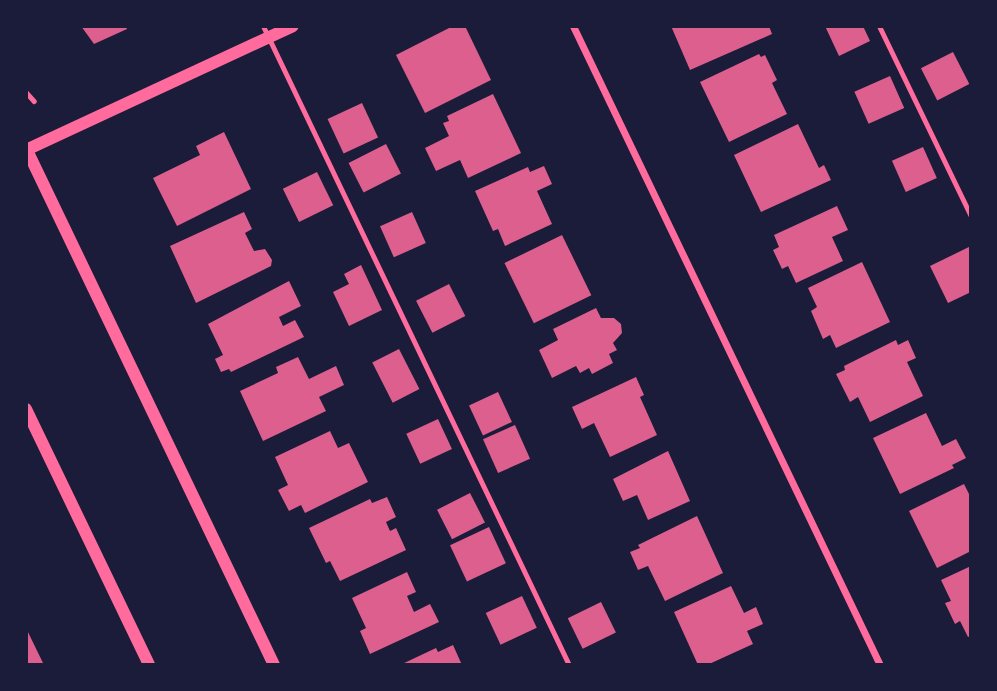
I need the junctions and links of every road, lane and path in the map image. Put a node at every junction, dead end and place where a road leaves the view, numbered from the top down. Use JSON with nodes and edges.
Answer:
{"nodes":[{"id":1,"x":293,"y":26,"type":"edge"},
{"id":2,"x":573,"y":26,"type":"edge"},
{"id":3,"x":879,"y":26,"type":"edge"},
{"id":4,"x":266,"y":32,"type":"edge"},
{"id":5,"x":26,"y":92,"type":"edge"},
{"id":6,"x":34,"y":102,"type":"dead end"},
{"id":7,"x":26,"y":149,"type":"edge"},
{"id":8,"x":971,"y":216,"type":"edge"},
{"id":9,"x":26,"y":409,"type":"edge"},
{"id":10,"x":149,"y":665,"type":"edge"},
{"id":11,"x":274,"y":665,"type":"edge"},
{"id":12,"x":569,"y":665,"type":"edge"},
{"id":13,"x":880,"y":665,"type":"edge"}],
"edges":[{"from":1,"to":4,"type":"street"},
{"from":2,"to":13,"type":"street"},
{"from":3,"to":8,"type":"lane"},
{"from":4,"to":7,"type":"street"},
{"from":4,"to":12,"type":"lane"},
{"from":5,"to":6,"type":"path"},
{"from":7,"to":11,"type":"street"},
{"from":9,"to":10,"type":"street"}]}
